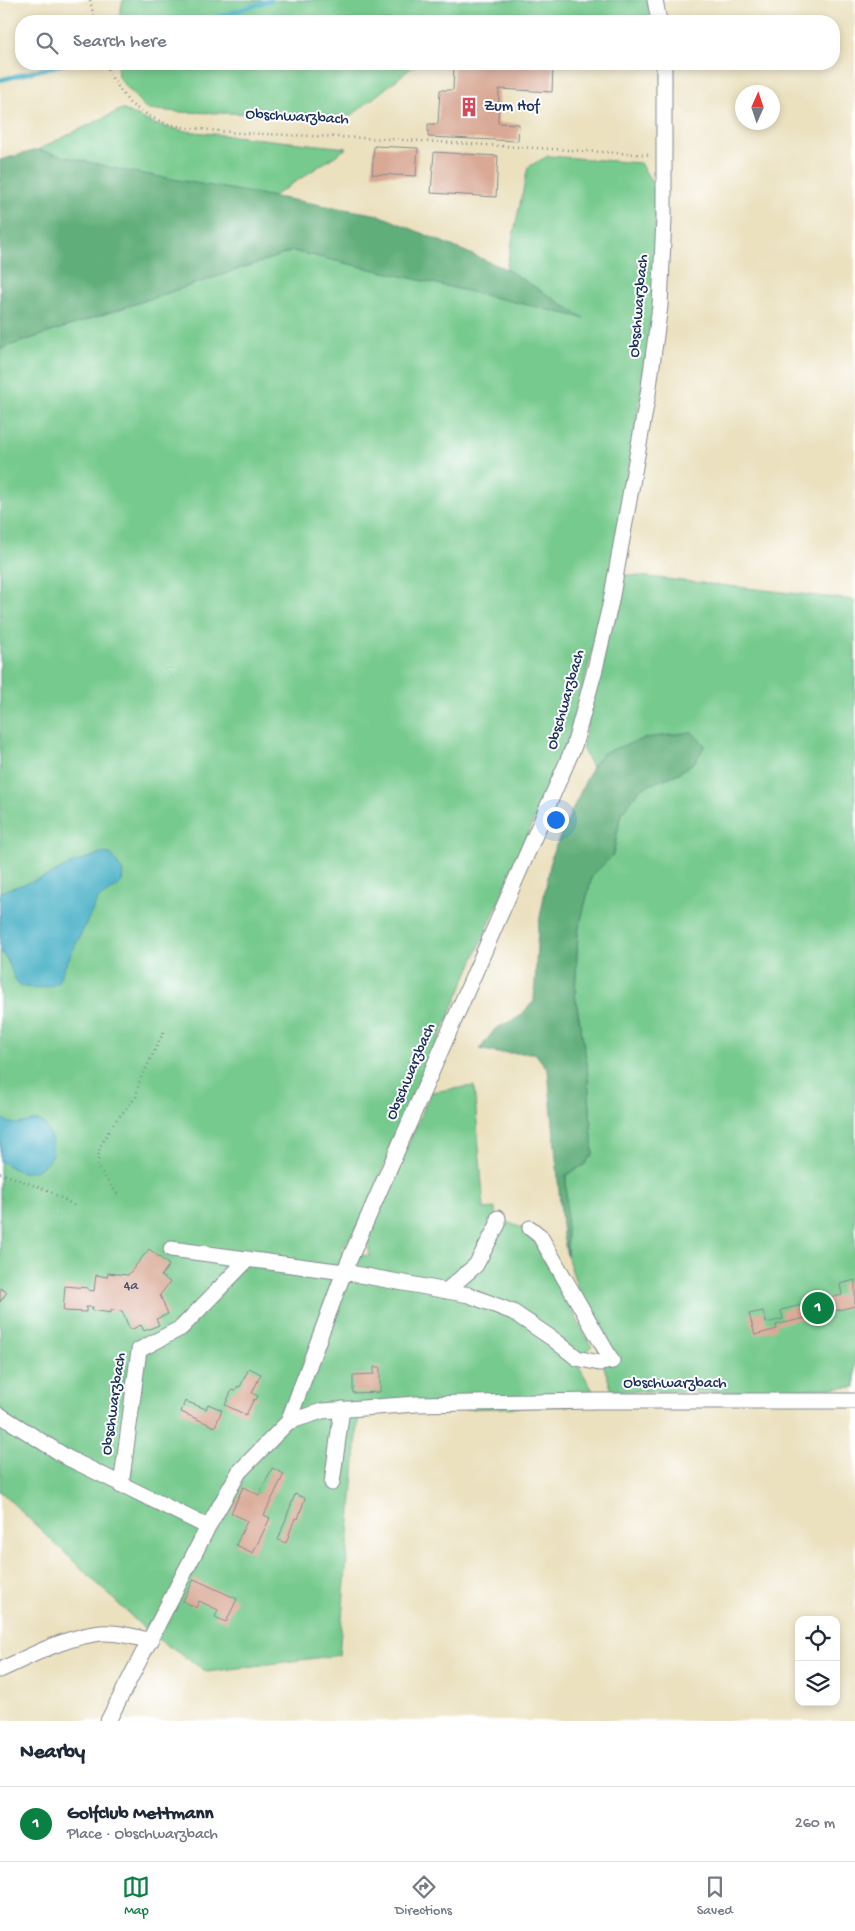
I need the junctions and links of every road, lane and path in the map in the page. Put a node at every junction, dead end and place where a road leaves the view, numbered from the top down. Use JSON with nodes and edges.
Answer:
{"nodes":[{"id":1,"x":90,"y":0,"type":"edge"},
{"id":2,"x":655,"y":0,"type":"edge"},
{"id":3,"x":94,"y":15,"type":"edge"},
{"id":4,"x":658,"y":15,"type":"edge"},
{"id":5,"x":109,"y":70,"type":"edge"},
{"id":6,"x":664,"y":70,"type":"edge"},
{"id":7,"x":665,"y":157,"type":"junction"},
{"id":8,"x":164,"y":1031,"type":"dead end"},
{"id":9,"x":0,"y":1173,"type":"edge"},
{"id":10,"x":117,"y":1194,"type":"dead end"},
{"id":11,"x":77,"y":1206,"type":"dead end"},
{"id":12,"x":498,"y":1218,"type":"dead end"},
{"id":13,"x":530,"y":1228,"type":"dead end"},
{"id":14,"x":171,"y":1249,"type":"dead end"},
{"id":15,"x":248,"y":1259,"type":"junction"},
{"id":16,"x":344,"y":1272,"type":"junction"},
{"id":17,"x":446,"y":1291,"type":"junction"},
{"id":18,"x":855,"y":1401,"type":"edge"},
{"id":19,"x":342,"y":1409,"type":"junction"},
{"id":20,"x":0,"y":1415,"type":"edge"},
{"id":21,"x":288,"y":1422,"type":"junction"},
{"id":22,"x":332,"y":1483,"type":"dead end"},
{"id":23,"x":122,"y":1486,"type":"junction"},
{"id":24,"x":208,"y":1528,"type":"junction"},
{"id":25,"x":151,"y":1641,"type":"junction"},
{"id":26,"x":0,"y":1670,"type":"edge"},
{"id":27,"x":108,"y":1721,"type":"edge"}],
"edges":[{"from":1,"to":3,"type":"path"},
{"from":2,"to":4,"type":"street"},
{"from":5,"to":7,"type":"path","name":"Obschwarzbach"},
{"from":6,"to":7,"type":"street","name":"Obschwarzbach"},
{"from":7,"to":16,"type":"street","name":"Obschwarzbach"},
{"from":8,"to":10,"type":"path"},
{"from":9,"to":11,"type":"path"},
{"from":12,"to":17,"type":"street"},
{"from":13,"to":17,"type":"street","name":"Obschwarzbach"},
{"from":14,"to":15,"type":"street","name":"Obschwarzbach"},
{"from":15,"to":16,"type":"street","name":"Obschwarzbach"},
{"from":15,"to":23,"type":"street","name":"Obschwarzbach"},
{"from":16,"to":17,"type":"street","name":"Obschwarzbach"},
{"from":16,"to":21,"type":"street","name":"Obschwarzbach"},
{"from":18,"to":19,"type":"street","name":"Obschwarzbach"},
{"from":19,"to":21,"type":"street","name":"Obschwarzbach"},
{"from":19,"to":22,"type":"street"},
{"from":20,"to":23,"type":"street","name":"Obschwarzbach"},
{"from":21,"to":24,"type":"street","name":"Obschwarzbach"},
{"from":23,"to":24,"type":"street","name":"Obschwarzbach"},
{"from":24,"to":25,"type":"street","name":"Obschwarzbach"},
{"from":25,"to":26,"type":"street"},
{"from":25,"to":27,"type":"street","name":"Obschwarzbach"}]}
